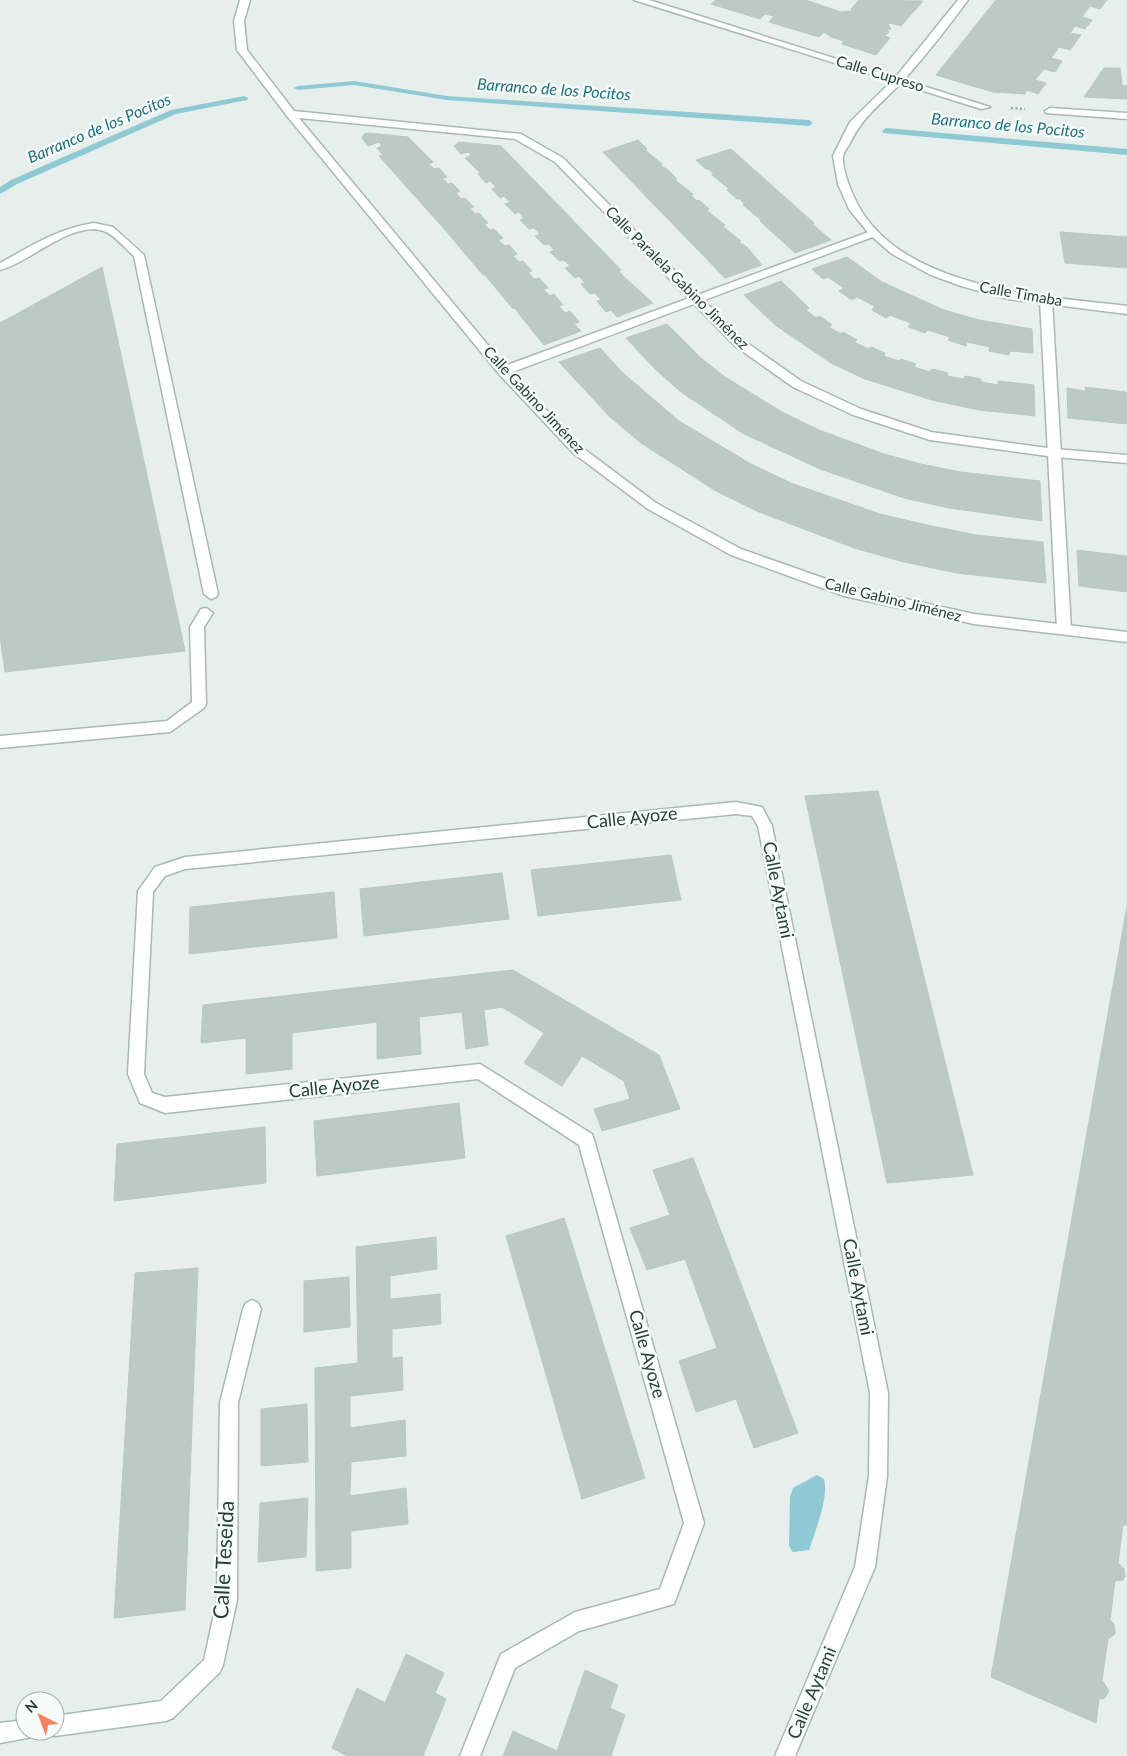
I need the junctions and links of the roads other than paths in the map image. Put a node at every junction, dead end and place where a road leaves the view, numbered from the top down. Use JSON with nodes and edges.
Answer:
{"nodes":[{"id":1,"x":246,"y":0,"type":"edge"},
{"id":2,"x":639,"y":0,"type":"edge"},
{"id":3,"x":963,"y":0,"type":"edge"},
{"id":4,"x":898,"y":80,"type":"junction"},
{"id":5,"x":985,"y":107,"type":"road end"},
{"id":6,"x":1050,"y":111,"type":"road end"},
{"id":7,"x":291,"y":114,"type":"junction"},
{"id":8,"x":1127,"y":116,"type":"edge"},
{"id":9,"x":874,"y":233,"type":"junction"},
{"id":10,"x":0,"y":267,"type":"edge"},
{"id":11,"x":697,"y":300,"type":"junction"},
{"id":12,"x":1046,"y":300,"type":"junction"},
{"id":13,"x":1127,"y":310,"type":"edge"},
{"id":14,"x":504,"y":371,"type":"junction"},
{"id":15,"x":1055,"y":453,"type":"junction"},
{"id":16,"x":1127,"y":459,"type":"edge"},
{"id":17,"x":211,"y":594,"type":"dead end"},
{"id":18,"x":206,"y":613,"type":"dead end"},
{"id":19,"x":1064,"y":629,"type":"junction"},
{"id":20,"x":1127,"y":637,"type":"edge"},
{"id":21,"x":0,"y":742,"type":"edge"},
{"id":22,"x":756,"y":811,"type":"joint"},
{"id":23,"x":252,"y":1309,"type":"dead end"},
{"id":24,"x":65,"y":1725,"type":"edge"},
{"id":25,"x":15,"y":1731,"type":"edge"},
{"id":26,"x":0,"y":1733,"type":"edge"},
{"id":27,"x":470,"y":1756,"type":"edge"},
{"id":28,"x":785,"y":1756,"type":"edge"}],
"edges":[{"from":1,"to":7,"type":"street","name":"Calle Gabino Jiménez"},
{"from":2,"to":4,"type":"street","name":"Calle Cupreso"},
{"from":3,"to":4,"type":"street","name":"Calle Timaba"},
{"from":4,"to":5,"type":"street","name":"Calle Cupreso"},
{"from":4,"to":9,"type":"street","name":"Calle Timaba"},
{"from":6,"to":8,"type":"street"},
{"from":7,"to":11,"type":"street","name":"Calle Paralela Gabino Jiménez"},
{"from":7,"to":14,"type":"street","name":"Calle Gabino Jiménez"},
{"from":9,"to":11,"type":"street"},
{"from":9,"to":12,"type":"street","name":"Calle Timaba"},
{"from":10,"to":17,"type":"street"},
{"from":11,"to":14,"type":"street"},
{"from":11,"to":15,"type":"street","name":"Calle Paralela Gabino Jiménez"},
{"from":12,"to":13,"type":"street","name":"Calle Timaba"},
{"from":12,"to":15,"type":"street"},
{"from":14,"to":19,"type":"street","name":"Calle Gabino Jiménez"},
{"from":15,"to":16,"type":"street","name":"Calle Paralela Gabino Jiménez"},
{"from":15,"to":19,"type":"street"},
{"from":18,"to":21,"type":"street"},
{"from":19,"to":20,"type":"street","name":"Calle Gabino Jiménez"},
{"from":22,"to":27,"type":"street","name":"Calle Ayoze"},
{"from":22,"to":28,"type":"street","name":"Calle Aytami"},
{"from":23,"to":24,"type":"street","name":"Calle Teseida"},
{"from":25,"to":26,"type":"street"}]}
